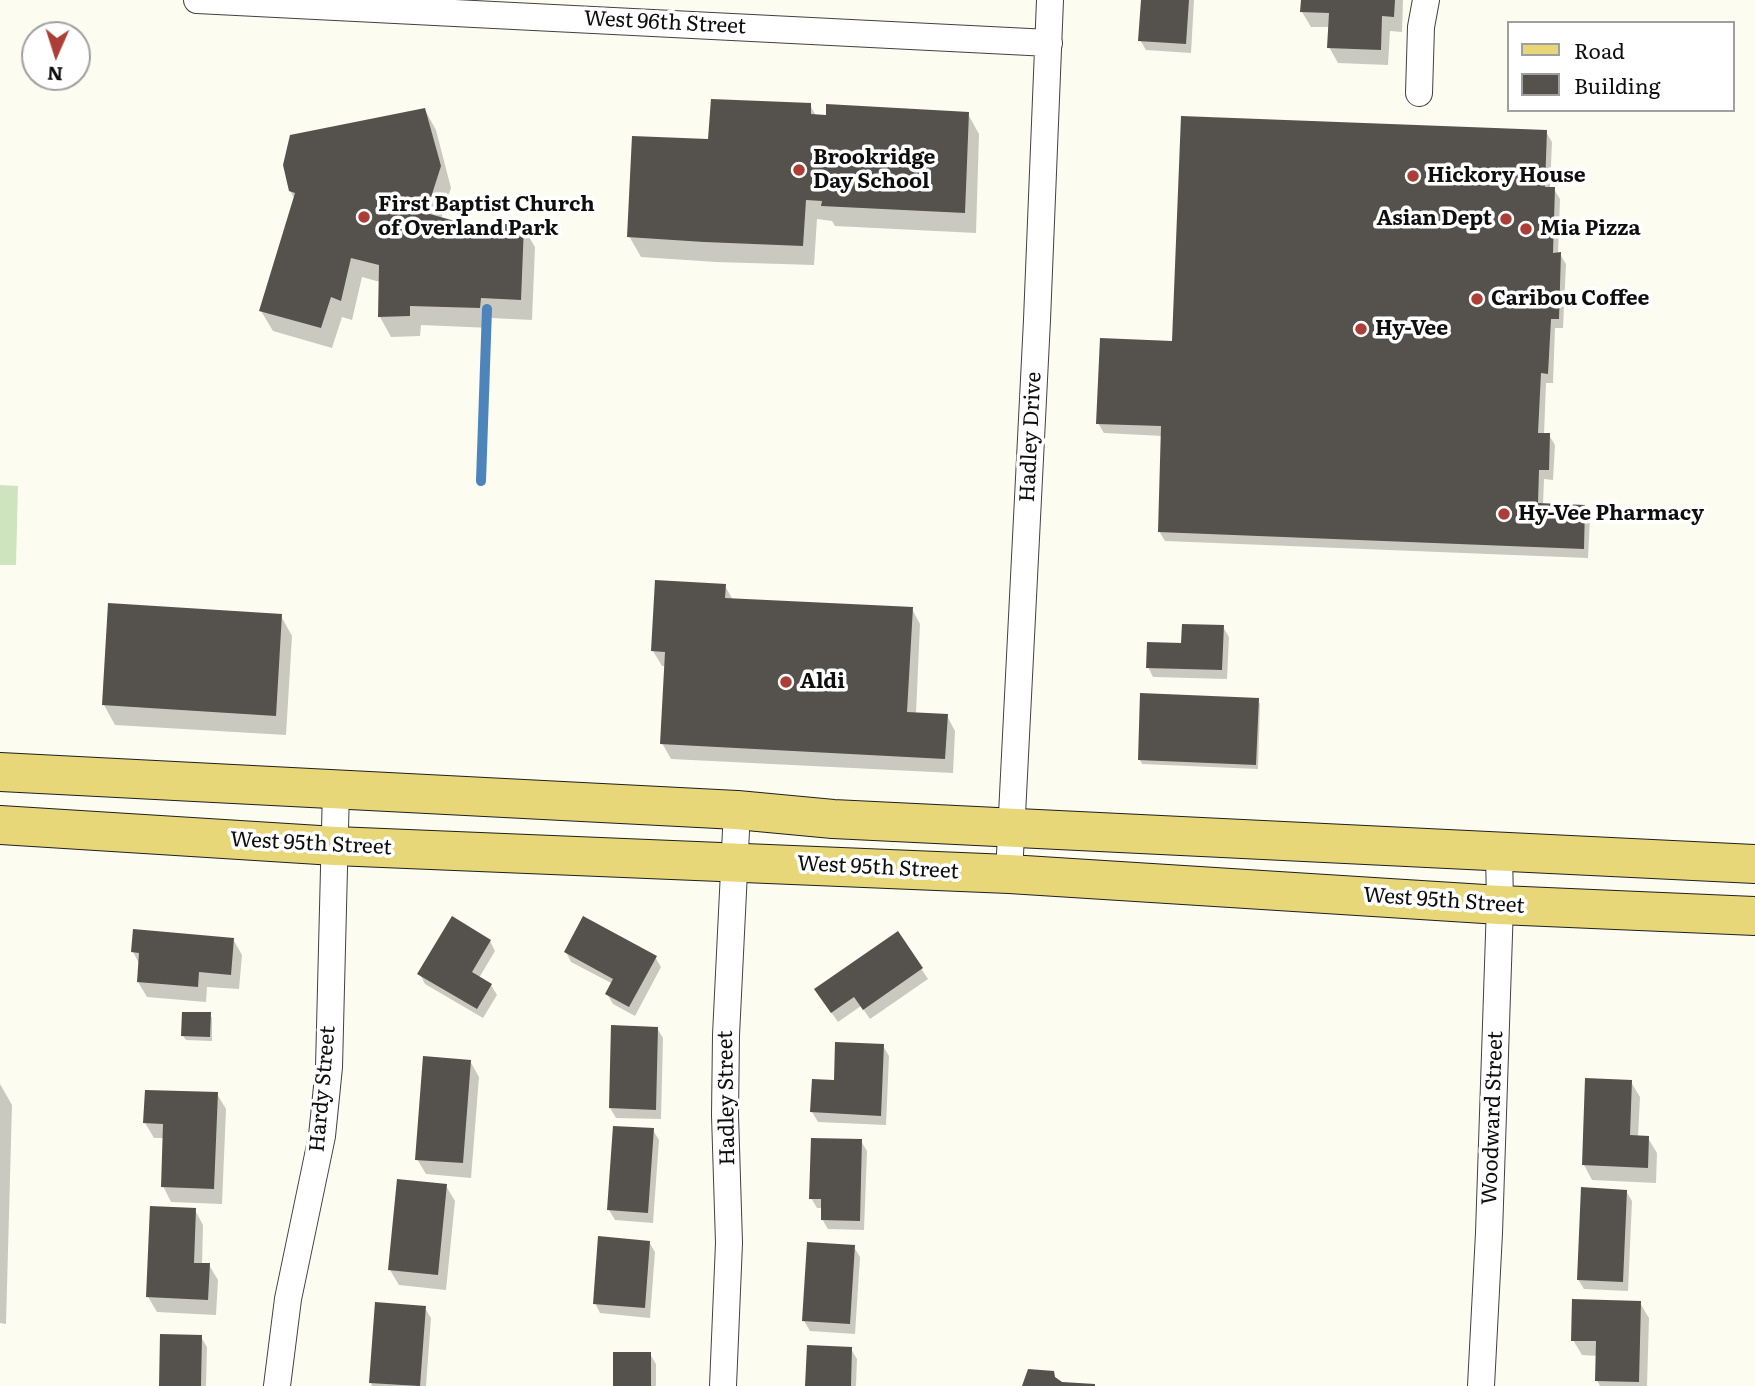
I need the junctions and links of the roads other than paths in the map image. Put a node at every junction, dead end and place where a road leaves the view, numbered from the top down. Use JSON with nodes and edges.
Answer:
{"nodes":[{"id":1,"x":197,"y":0,"type":"edge"},
{"id":2,"x":1050,"y":0,"type":"edge"},
{"id":3,"x":1426,"y":0,"type":"edge"},
{"id":4,"x":601,"y":10,"type":"edge"},
{"id":5,"x":1049,"y":43,"type":"junction"},
{"id":6,"x":1419,"y":93,"type":"dead end"},
{"id":7,"x":0,"y":772,"type":"edge"},
{"id":8,"x":336,"y":789,"type":"junction"},
{"id":9,"x":737,"y":810,"type":"junction"},
{"id":10,"x":0,"y":825,"type":"edge"},
{"id":11,"x":1012,"y":826,"type":"junction"},
{"id":12,"x":335,"y":846,"type":"junction"},
{"id":13,"x":1499,"y":850,"type":"junction"},
{"id":14,"x":734,"y":862,"type":"junction"},
{"id":15,"x":1755,"y":864,"type":"edge"},
{"id":16,"x":1009,"y":874,"type":"junction"},
{"id":17,"x":1500,"y":905,"type":"junction"},
{"id":18,"x":1755,"y":916,"type":"edge"},
{"id":19,"x":277,"y":1386,"type":"edge"},
{"id":20,"x":723,"y":1386,"type":"edge"},
{"id":21,"x":1481,"y":1386,"type":"edge"}],
"edges":[{"from":1,"to":4,"type":"street","name":"West 96th Street"},
{"from":2,"to":5,"type":"street","name":"Hadley Drive"},
{"from":3,"to":6,"type":"street"},
{"from":4,"to":5,"type":"street","name":"West 96th Street"},
{"from":5,"to":11,"type":"street","name":"Hadley Drive"},
{"from":7,"to":8,"type":"main road"},
{"from":8,"to":9,"type":"main road"},
{"from":8,"to":12,"type":"street","name":"Hardy Street"},
{"from":9,"to":11,"type":"main road"},
{"from":9,"to":14,"type":"street","name":"Hadley Street"},
{"from":10,"to":12,"type":"main road","name":"West 95th Street"},
{"from":11,"to":13,"type":"main road"},
{"from":11,"to":16,"type":"street","name":"Hadley Drive"},
{"from":12,"to":14,"type":"main road","name":"West 95th Street"},
{"from":12,"to":19,"type":"street","name":"Hardy Street"},
{"from":13,"to":15,"type":"main road"},
{"from":13,"to":17,"type":"street","name":"Woodward Street"},
{"from":14,"to":16,"type":"main road","name":"West 95th Street"},
{"from":14,"to":20,"type":"street","name":"Hadley Street"},
{"from":16,"to":17,"type":"main road","name":"West 95th Street"},
{"from":17,"to":18,"type":"main road","name":"West 95th Street"},
{"from":17,"to":21,"type":"street","name":"Woodward Street"}]}
